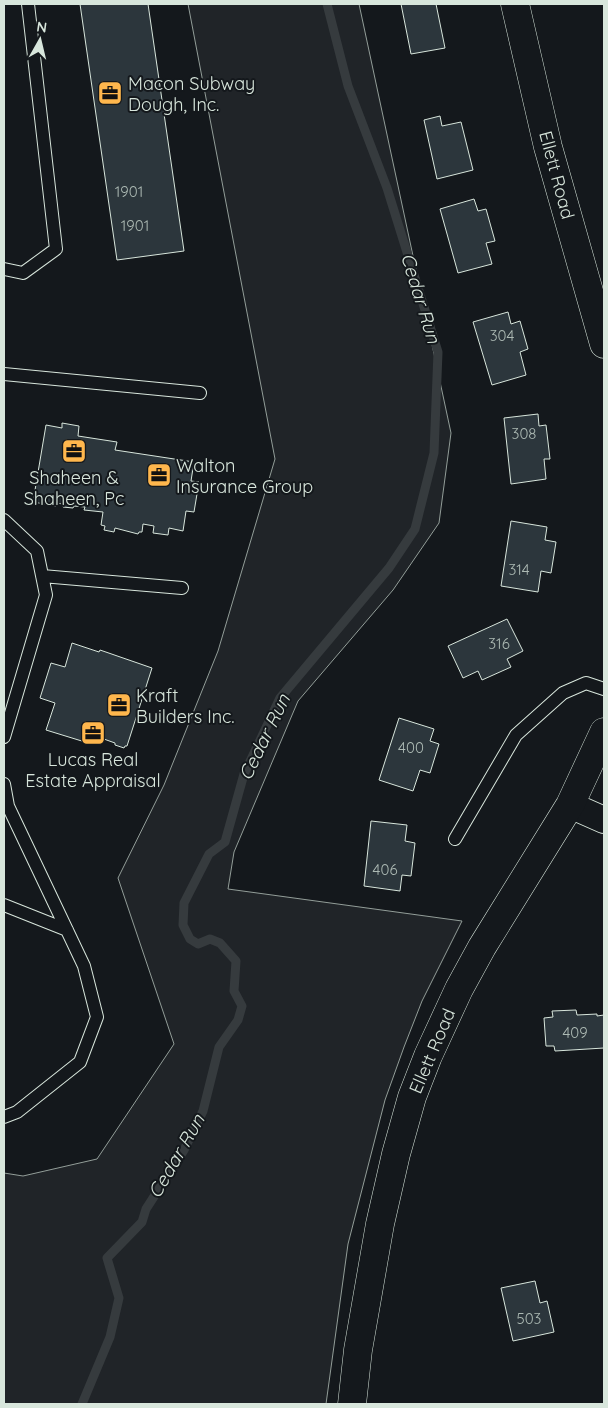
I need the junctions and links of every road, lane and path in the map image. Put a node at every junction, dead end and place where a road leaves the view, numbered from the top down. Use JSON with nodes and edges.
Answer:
{"nodes":[{"id":1,"x":28,"y":4,"type":"edge"},
{"id":2,"x":514,"y":4,"type":"edge"},
{"id":3,"x":4,"y":270,"type":"edge"},
{"id":4,"x":604,"y":344,"type":"edge"},
{"id":5,"x":4,"y":374,"type":"edge"},
{"id":6,"x":200,"y":394,"type":"dead end"},
{"id":7,"x":4,"y":520,"type":"edge"},
{"id":8,"x":42,"y":576,"type":"junction"},
{"id":9,"x":182,"y":588,"type":"dead end"},
{"id":10,"x":604,"y":689,"type":"edge"},
{"id":11,"x":604,"y":732,"type":"edge"},
{"id":12,"x":4,"y":736,"type":"edge"},
{"id":13,"x":4,"y":784,"type":"edge"},
{"id":14,"x":570,"y":805,"type":"junction"},
{"id":15,"x":604,"y":820,"type":"edge"},
{"id":16,"x":4,"y":822,"type":"edge"},
{"id":17,"x":17,"y":826,"type":"junction"},
{"id":18,"x":455,"y":839,"type":"dead end"},
{"id":19,"x":4,"y":905,"type":"edge"},
{"id":20,"x":67,"y":930,"type":"junction"},
{"id":21,"x":4,"y":1116,"type":"edge"},
{"id":22,"x":352,"y":1404,"type":"edge"}],
"edges":[{"from":1,"to":3,"type":"lane"},
{"from":2,"to":4,"type":"street","name":"Ellett Road"},
{"from":5,"to":6,"type":"lane"},
{"from":7,"to":8,"type":"lane"},
{"from":8,"to":9,"type":"lane"},
{"from":8,"to":12,"type":"lane"},
{"from":10,"to":18,"type":"lane"},
{"from":11,"to":14,"type":"street","name":"Ellett Road"},
{"from":13,"to":17,"type":"lane"},
{"from":14,"to":15,"type":"street"},
{"from":14,"to":22,"type":"street","name":"Ellett Road"},
{"from":16,"to":17,"type":"lane"},
{"from":17,"to":20,"type":"lane"},
{"from":19,"to":20,"type":"lane"},
{"from":20,"to":21,"type":"lane"}]}
